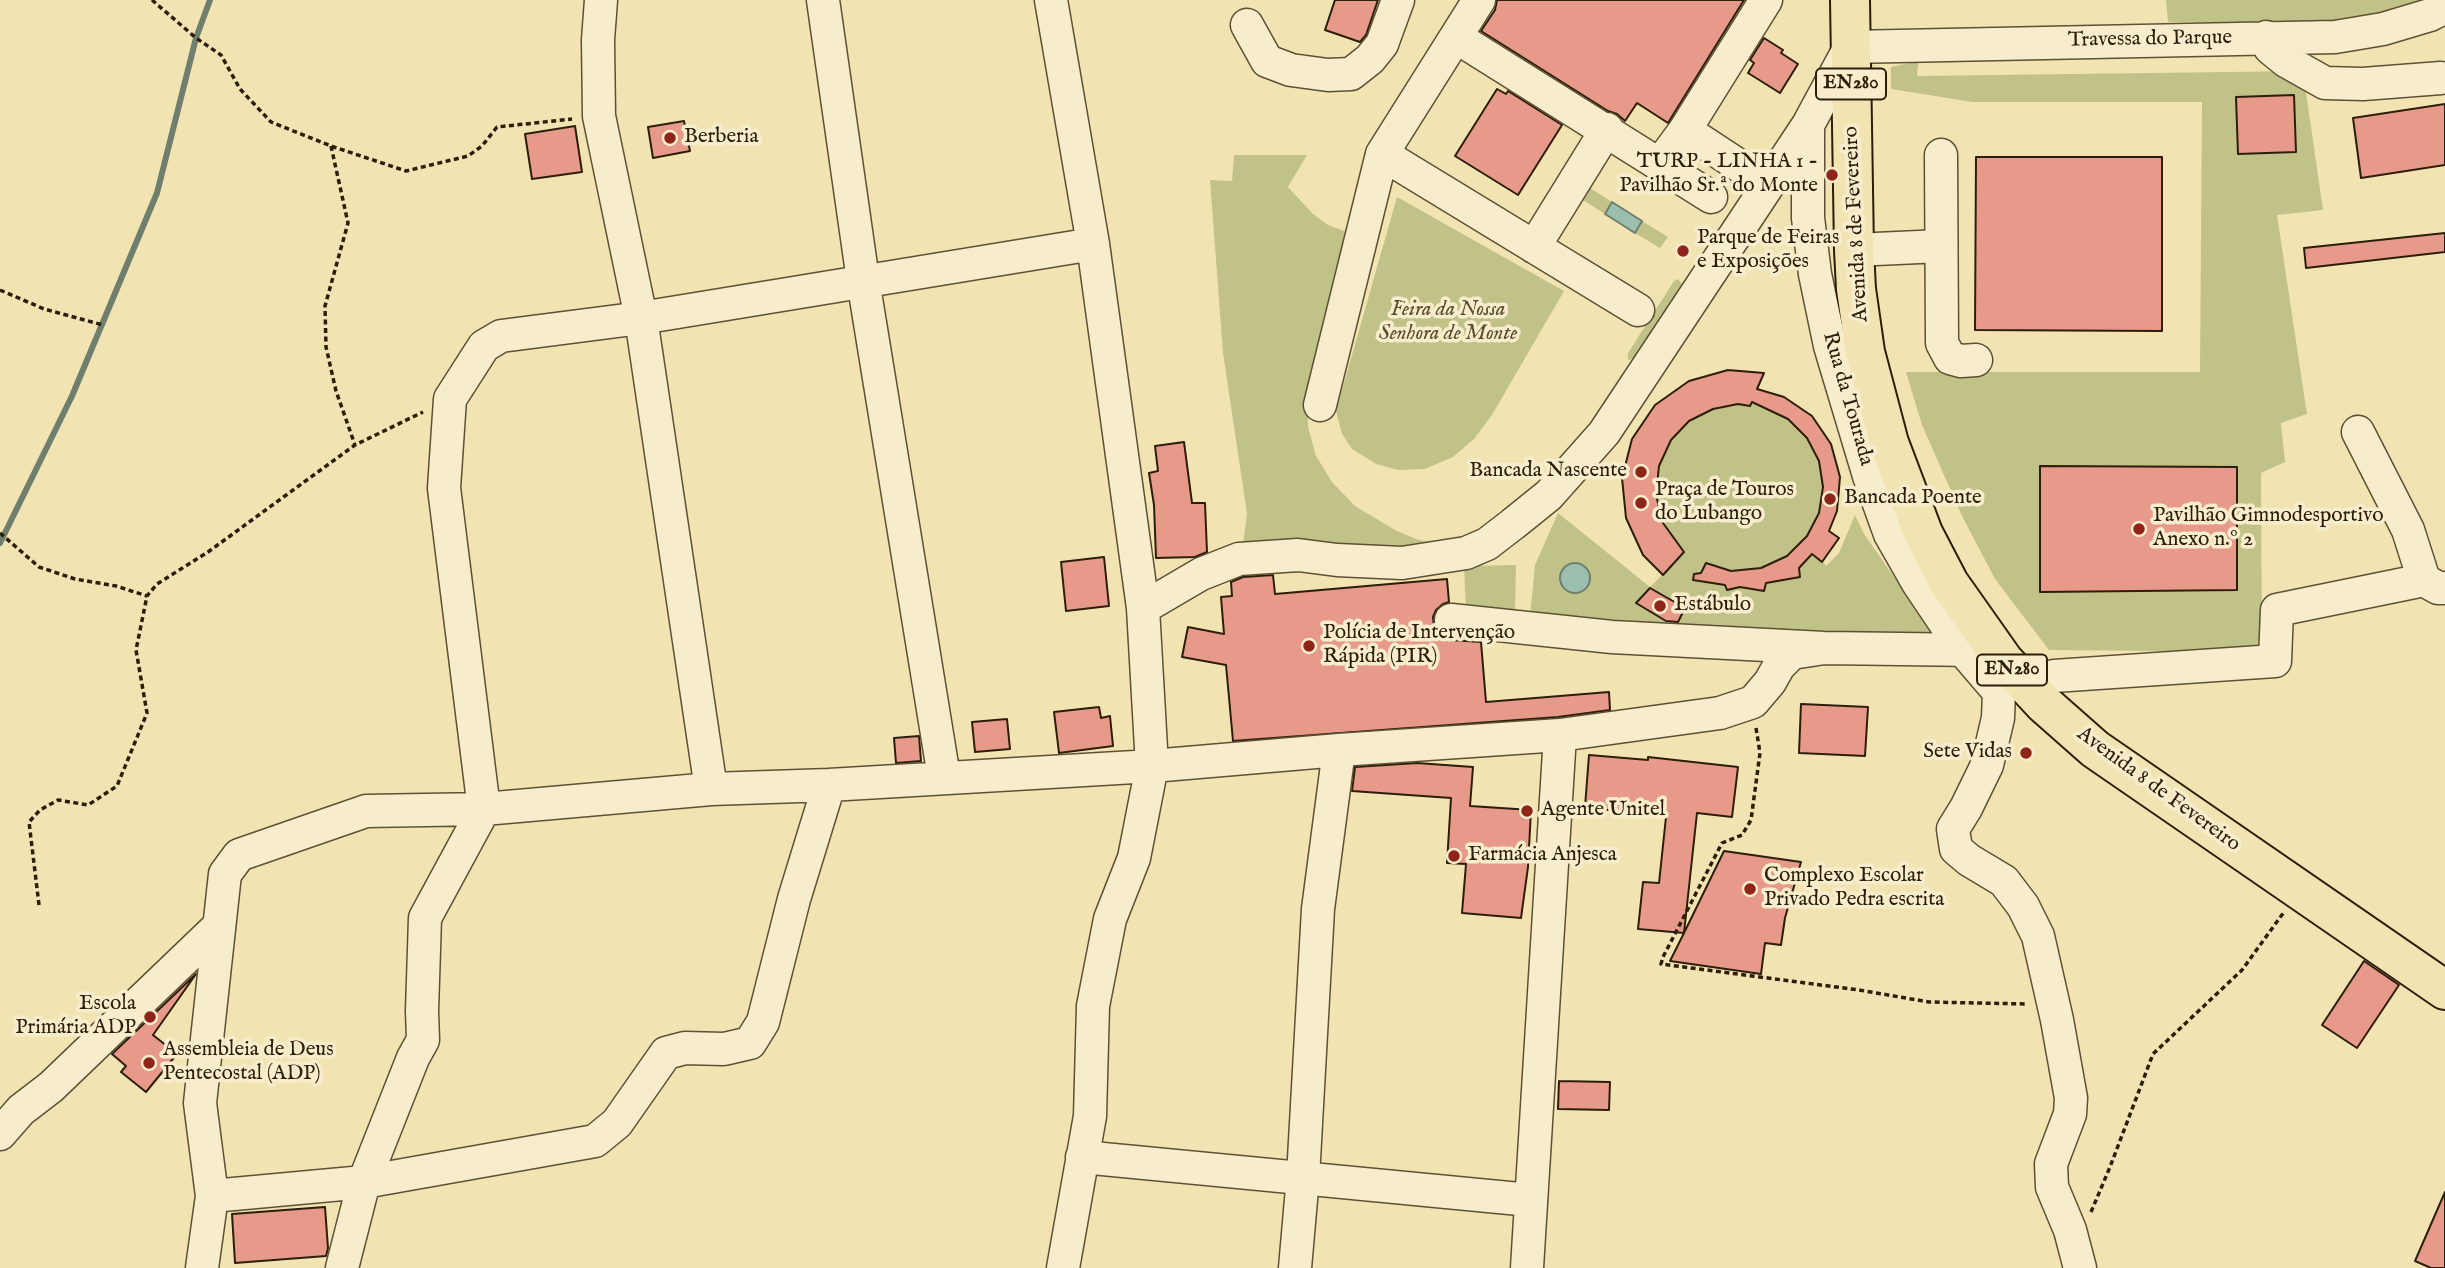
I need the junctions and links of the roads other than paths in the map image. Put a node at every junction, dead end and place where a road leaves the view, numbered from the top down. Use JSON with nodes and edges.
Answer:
{"nodes":[{"id":1,"x":601,"y":0,"type":"edge"},
{"id":2,"x":823,"y":0,"type":"edge"},
{"id":3,"x":1051,"y":0,"type":"edge"},
{"id":4,"x":1398,"y":0,"type":"edge"},
{"id":5,"x":1479,"y":0,"type":"edge"},
{"id":6,"x":1766,"y":0,"type":"edge"},
{"id":7,"x":1850,"y":0,"type":"edge"},
{"id":8,"x":2445,"y":7,"type":"edge"},
{"id":9,"x":1247,"y":25,"type":"dead end"},
{"id":10,"x":1456,"y":37,"type":"junction"},
{"id":11,"x":2266,"y":37,"type":"junction"},
{"id":12,"x":1850,"y":47,"type":"junction"},
{"id":13,"x":2441,"y":78,"type":"dead end"},
{"id":14,"x":1808,"y":125,"type":"junction"},
{"id":15,"x":1607,"y":130,"type":"junction"},
{"id":16,"x":1685,"y":130,"type":"junction"},
{"id":17,"x":1382,"y":154,"type":"junction"},
{"id":18,"x":1941,"y":155,"type":"dead end"},
{"id":19,"x":1660,"y":164,"type":"junction"},
{"id":20,"x":1767,"y":184,"type":"junction"},
{"id":21,"x":1711,"y":197,"type":"dead end"},
{"id":22,"x":1093,"y":244,"type":"junction"},
{"id":23,"x":1941,"y":246,"type":"junction"},
{"id":24,"x":1534,"y":247,"type":"junction"},
{"id":25,"x":1854,"y":250,"type":"junction"},
{"id":26,"x":863,"y":280,"type":"junction"},
{"id":27,"x":1638,"y":310,"type":"dead end"},
{"id":28,"x":641,"y":318,"type":"junction"},
{"id":29,"x":1976,"y":360,"type":"dead end"},
{"id":30,"x":1320,"y":405,"type":"dead end"},
{"id":31,"x":2358,"y":432,"type":"dead end"},
{"id":32,"x":2434,"y":584,"type":"edge"},
{"id":33,"x":1143,"y":608,"type":"junction"},
{"id":34,"x":1451,"y":620,"type":"dead end"},
{"id":35,"x":1824,"y":648,"type":"junction"},
{"id":36,"x":1980,"y":650,"type":"junction"},
{"id":37,"x":2054,"y":676,"type":"dead end"},
{"id":38,"x":1560,"y":735,"type":"junction"},
{"id":39,"x":1339,"y":750,"type":"junction"},
{"id":40,"x":1152,"y":766,"type":"junction"},
{"id":41,"x":944,"y":777,"type":"junction"},
{"id":42,"x":829,"y":785,"type":"junction"},
{"id":43,"x":711,"y":789,"type":"junction"},
{"id":44,"x":484,"y":809,"type":"junction"},
{"id":45,"x":219,"y":926,"type":"junction"},
{"id":46,"x":2445,"y":990,"type":"edge"},
{"id":47,"x":0,"y":1134,"type":"edge"},
{"id":48,"x":1082,"y":1157,"type":"junction"},
{"id":49,"x":1303,"y":1177,"type":"junction"},
{"id":50,"x":364,"y":1182,"type":"junction"},
{"id":51,"x":212,"y":1196,"type":"junction"},
{"id":52,"x":1530,"y":1200,"type":"junction"},
{"id":53,"x":2077,"y":1258,"type":"edge"},
{"id":54,"x":202,"y":1268,"type":"edge"},
{"id":55,"x":342,"y":1268,"type":"edge"},
{"id":56,"x":1063,"y":1268,"type":"edge"},
{"id":57,"x":1295,"y":1268,"type":"edge"},
{"id":58,"x":1527,"y":1268,"type":"edge"}],
"edges":[{"from":1,"to":28,"type":"street"},
{"from":2,"to":26,"type":"street"},
{"from":3,"to":22,"type":"street"},
{"from":4,"to":9,"type":"street"},
{"from":5,"to":10,"type":"street"},
{"from":6,"to":16,"type":"street"},
{"from":7,"to":12,"type":"main road","name":"Avenida 8 de Fevereiro","number":"EN280"},
{"from":8,"to":11,"type":"street","name":"Travessa do Parque"},
{"from":10,"to":15,"type":"street"},
{"from":10,"to":17,"type":"street"},
{"from":11,"to":12,"type":"street","name":"Travessa do Parque"},
{"from":11,"to":13,"type":"street"},
{"from":12,"to":14,"type":"street"},
{"from":12,"to":25,"type":"main road","name":"Avenida 8 de Fevereiro","number":"EN280"},
{"from":14,"to":20,"type":"street"},
{"from":14,"to":36,"type":"street","name":"Rua da Tourada"},
{"from":15,"to":19,"type":"street"},
{"from":15,"to":24,"type":"street"},
{"from":16,"to":19,"type":"street"},
{"from":16,"to":20,"type":"street"},
{"from":17,"to":24,"type":"street"},
{"from":17,"to":30,"type":"street"},
{"from":18,"to":23,"type":"street"},
{"from":19,"to":21,"type":"street"},
{"from":20,"to":33,"type":"street"},
{"from":22,"to":26,"type":"street"},
{"from":22,"to":33,"type":"street"},
{"from":23,"to":25,"type":"street"},
{"from":23,"to":29,"type":"street"},
{"from":24,"to":27,"type":"street"},
{"from":25,"to":36,"type":"main road","name":"Avenida 8 de Fevereiro","number":"EN280"},
{"from":26,"to":28,"type":"street"},
{"from":26,"to":41,"type":"street"},
{"from":28,"to":43,"type":"street"},
{"from":28,"to":44,"type":"street"},
{"from":31,"to":32,"type":"street"},
{"from":32,"to":37,"type":"street"},
{"from":33,"to":40,"type":"street"},
{"from":34,"to":35,"type":"street"},
{"from":35,"to":36,"type":"street"},
{"from":35,"to":38,"type":"street"},
{"from":36,"to":46,"type":"main road","name":"Avenida 8 de Fevereiro","number":"EN280"},
{"from":36,"to":53,"type":"street","name":"Rua da Tourada"},
{"from":38,"to":39,"type":"street"},
{"from":38,"to":52,"type":"street"},
{"from":39,"to":40,"type":"street"},
{"from":39,"to":49,"type":"street"},
{"from":40,"to":41,"type":"street"},
{"from":40,"to":48,"type":"street"},
{"from":41,"to":42,"type":"street"},
{"from":42,"to":43,"type":"street"},
{"from":42,"to":50,"type":"street"},
{"from":43,"to":44,"type":"street"},
{"from":44,"to":45,"type":"street"},
{"from":44,"to":50,"type":"street"},
{"from":45,"to":47,"type":"street"},
{"from":45,"to":51,"type":"street"},
{"from":48,"to":49,"type":"street"},
{"from":48,"to":56,"type":"street"},
{"from":49,"to":52,"type":"street"},
{"from":49,"to":57,"type":"street"},
{"from":50,"to":51,"type":"street"},
{"from":50,"to":55,"type":"street"},
{"from":51,"to":54,"type":"street"},
{"from":52,"to":58,"type":"street"}]}
